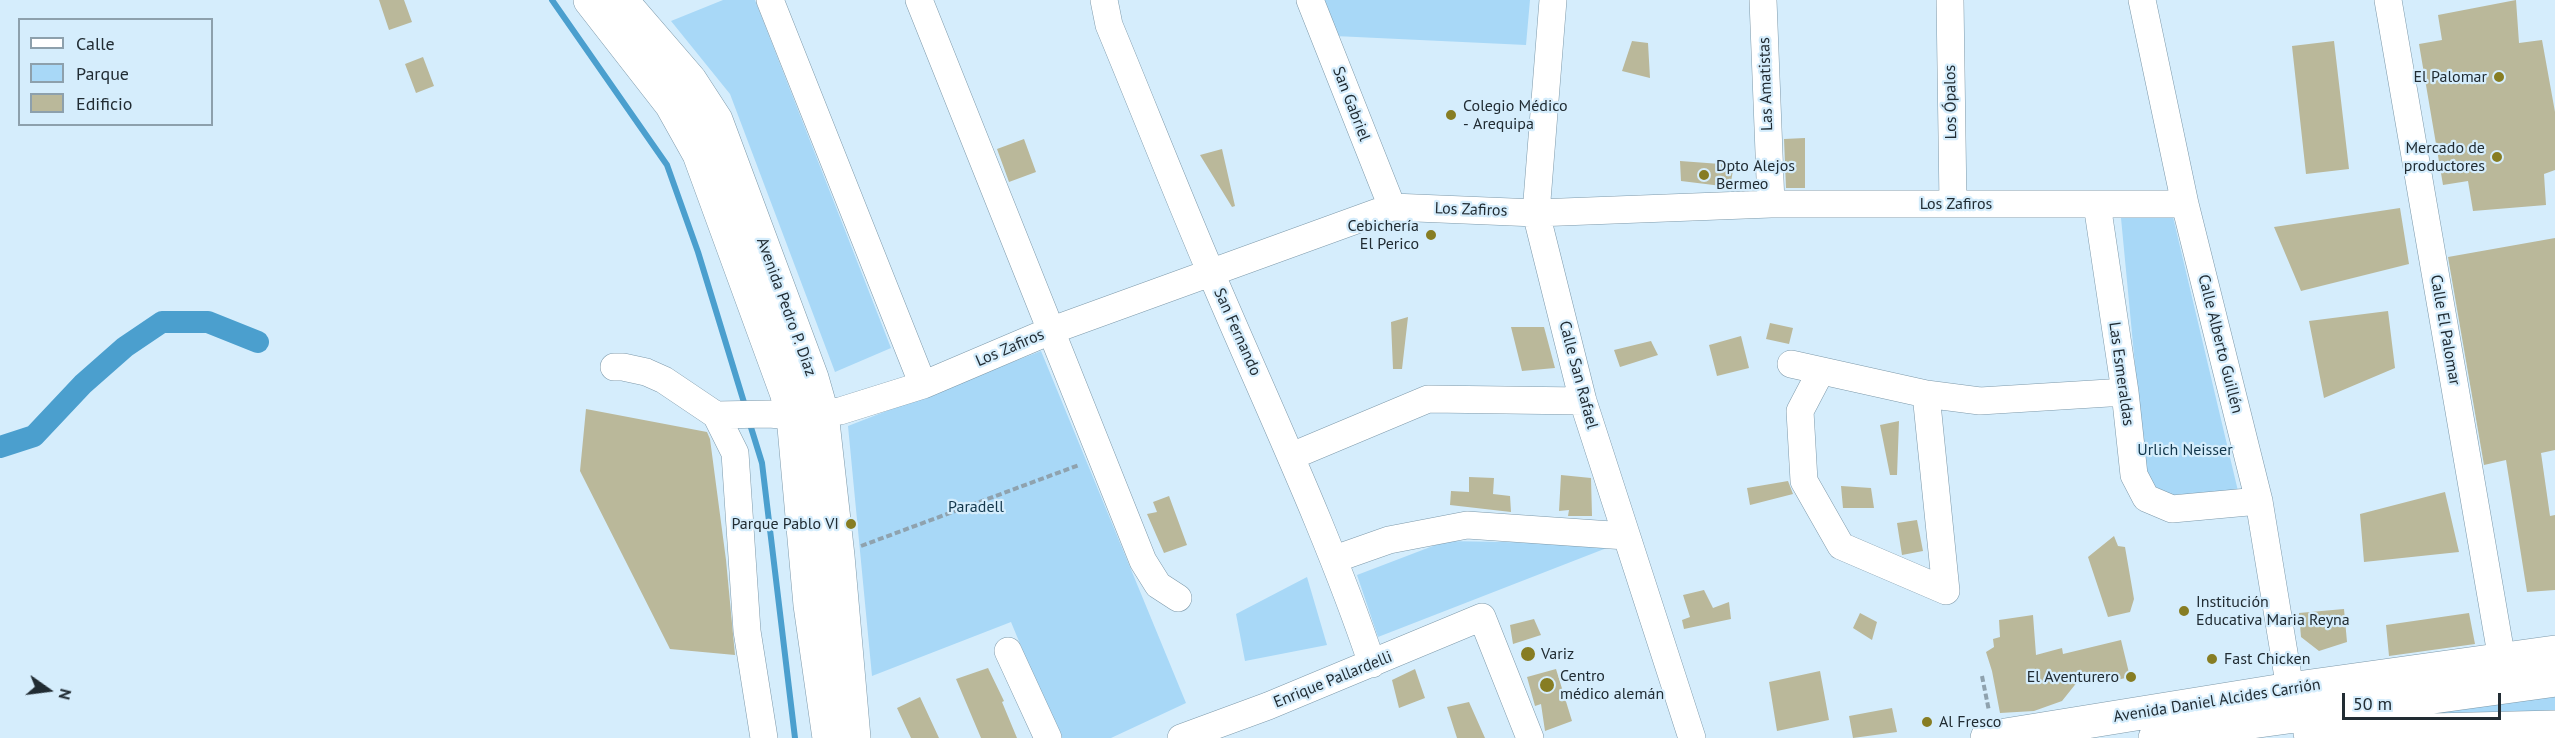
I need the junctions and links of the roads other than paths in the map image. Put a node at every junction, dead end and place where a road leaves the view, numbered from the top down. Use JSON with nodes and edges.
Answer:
{"nodes":[{"id":1,"x":590,"y":0,"type":"edge"},
{"id":2,"x":621,"y":0,"type":"edge"},
{"id":3,"x":770,"y":0,"type":"edge"},
{"id":4,"x":919,"y":0,"type":"edge"},
{"id":5,"x":1104,"y":0,"type":"edge"},
{"id":6,"x":1310,"y":0,"type":"edge"},
{"id":7,"x":1553,"y":0,"type":"edge"},
{"id":8,"x":1763,"y":0,"type":"edge"},
{"id":9,"x":1950,"y":0,"type":"edge"},
{"id":10,"x":2142,"y":0,"type":"edge"},
{"id":11,"x":2388,"y":0,"type":"edge"},
{"id":12,"x":1771,"y":204,"type":"junction"},
{"id":13,"x":1953,"y":204,"type":"junction"},
{"id":14,"x":2097,"y":204,"type":"junction"},
{"id":15,"x":2185,"y":204,"type":"junction"},
{"id":16,"x":1392,"y":207,"type":"junction"},
{"id":17,"x":1536,"y":213,"type":"junction"},
{"id":18,"x":1211,"y":273,"type":"junction"},
{"id":19,"x":1050,"y":331,"type":"junction"},
{"id":20,"x":1791,"y":364,"type":"dead end"},
{"id":21,"x":614,"y":367,"type":"dead end"},
{"id":22,"x":1821,"y":371,"type":"junction"},
{"id":23,"x":923,"y":385,"type":"junction"},
{"id":24,"x":2125,"y":392,"type":"junction"},
{"id":25,"x":1926,"y":394,"type":"junction"},
{"id":26,"x":1583,"y":401,"type":"junction"},
{"id":27,"x":795,"y":414,"type":"junction"},
{"id":28,"x":727,"y":415,"type":"junction"},
{"id":29,"x":1292,"y":456,"type":"junction"},
{"id":30,"x":2259,"y":501,"type":"junction"},
{"id":31,"x":1626,"y":536,"type":"junction"},
{"id":32,"x":1335,"y":559,"type":"junction"},
{"id":33,"x":1178,"y":598,"type":"dead end"},
{"id":34,"x":810,"y":605,"type":"junction"},
{"id":35,"x":1008,"y":651,"type":"dead end"},
{"id":36,"x":847,"y":652,"type":"junction"},
{"id":37,"x":2555,"y":652,"type":"edge"},
{"id":38,"x":1372,"y":664,"type":"junction"},
{"id":39,"x":2555,"y":668,"type":"edge"},
{"id":40,"x":2514,"y":672,"type":"junction"},
{"id":41,"x":2555,"y":680,"type":"edge"},
{"id":42,"x":2290,"y":689,"type":"junction"},
{"id":43,"x":2555,"y":727,"type":"edge"},
{"id":44,"x":1991,"y":737,"type":"edge"},
{"id":45,"x":764,"y":738,"type":"edge"},
{"id":46,"x":812,"y":738,"type":"edge"},
{"id":47,"x":829,"y":738,"type":"edge"},
{"id":48,"x":854,"y":738,"type":"edge"},
{"id":49,"x":871,"y":738,"type":"edge"},
{"id":50,"x":1048,"y":738,"type":"edge"},
{"id":51,"x":1181,"y":738,"type":"edge"},
{"id":52,"x":1530,"y":738,"type":"edge"},
{"id":53,"x":1692,"y":738,"type":"edge"},
{"id":54,"x":2087,"y":738,"type":"edge"},
{"id":55,"x":2155,"y":738,"type":"edge"},
{"id":56,"x":2255,"y":738,"type":"edge"}],
"edges":[{"from":1,"to":27,"type":"main road","name":"Avenida Pedro P. Díaz"},
{"from":2,"to":27,"type":"main road","name":"Avenida Pedro P. Díaz"},
{"from":3,"to":23,"type":"street"},
{"from":4,"to":19,"type":"street"},
{"from":5,"to":18,"type":"street","name":"San Fernando"},
{"from":6,"to":16,"type":"street","name":"San Gabriel"},
{"from":7,"to":17,"type":"street","name":"Calle San Rafael"},
{"from":8,"to":12,"type":"street","name":"Las Amatistas"},
{"from":9,"to":13,"type":"street","name":"Los Ópalos"},
{"from":10,"to":15,"type":"street","name":"Calle Alberto Guillén"},
{"from":11,"to":40,"type":"street","name":"Calle El Palomar"},
{"from":12,"to":13,"type":"street","name":"Los Zafiros"},
{"from":12,"to":17,"type":"street","name":"Los Zafiros"},
{"from":13,"to":14,"type":"street","name":"Los Zafiros"},
{"from":14,"to":15,"type":"street","name":"Los Zafiros"},
{"from":14,"to":24,"type":"street","name":"Las Esmeraldas"},
{"from":15,"to":30,"type":"street","name":"Calle Alberto Guillén"},
{"from":16,"to":17,"type":"street","name":"Los Zafiros"},
{"from":16,"to":18,"type":"street","name":"Los Zafiros"},
{"from":17,"to":26,"type":"street","name":"Calle San Rafael"},
{"from":18,"to":19,"type":"street","name":"Los Zafiros"},
{"from":18,"to":29,"type":"street","name":"San Fernando"},
{"from":19,"to":23,"type":"street","name":"Los Zafiros"},
{"from":19,"to":33,"type":"street"},
{"from":20,"to":22,"type":"street"},
{"from":21,"to":28,"type":"street"},
{"from":22,"to":25,"type":"street"},
{"from":22,"to":25,"type":"street"},
{"from":23,"to":27,"type":"street","name":"Los Zafiros"},
{"from":24,"to":25,"type":"street"},
{"from":24,"to":30,"type":"street","name":"Las Esmeraldas"},
{"from":26,"to":29,"type":"street"},
{"from":26,"to":31,"type":"street","name":"Calle San Rafael"},
{"from":27,"to":28,"type":"street","name":"Los Zafiros"},
{"from":27,"to":34,"type":"main road","name":"Avenida Pedro P. Díaz"},
{"from":27,"to":36,"type":"main road","name":"Avenida Pedro P. Díaz"},
{"from":28,"to":45,"type":"street"},
{"from":29,"to":32,"type":"street","name":"San Fernando"},
{"from":30,"to":42,"type":"street","name":"Calle Alberto Guillén"},
{"from":31,"to":32,"type":"street"},
{"from":31,"to":53,"type":"street","name":"Calle San Rafael"},
{"from":32,"to":38,"type":"street","name":"San Fernando"},
{"from":34,"to":46,"type":"main road"},
{"from":34,"to":47,"type":"main road"},
{"from":35,"to":50,"type":"street"},
{"from":36,"to":48,"type":"main road"},
{"from":36,"to":49,"type":"main road"},
{"from":37,"to":40,"type":"main road","name":"Avenida Daniel Alcides Carrión"},
{"from":38,"to":51,"type":"street","name":"Enrique Pallardelli"},
{"from":38,"to":52,"type":"street","name":"Enrique Pallardelli"},
{"from":39,"to":40,"type":"main road"},
{"from":40,"to":41,"type":"main road"},
{"from":40,"to":42,"type":"main road","name":"Avenida Daniel Alcides Carrión"},
{"from":40,"to":54,"type":"main road"},
{"from":40,"to":55,"type":"main road"},
{"from":42,"to":44,"type":"main road","name":"Avenida Daniel Alcides Carrión"},
{"from":43,"to":56,"type":"main road"}]}
